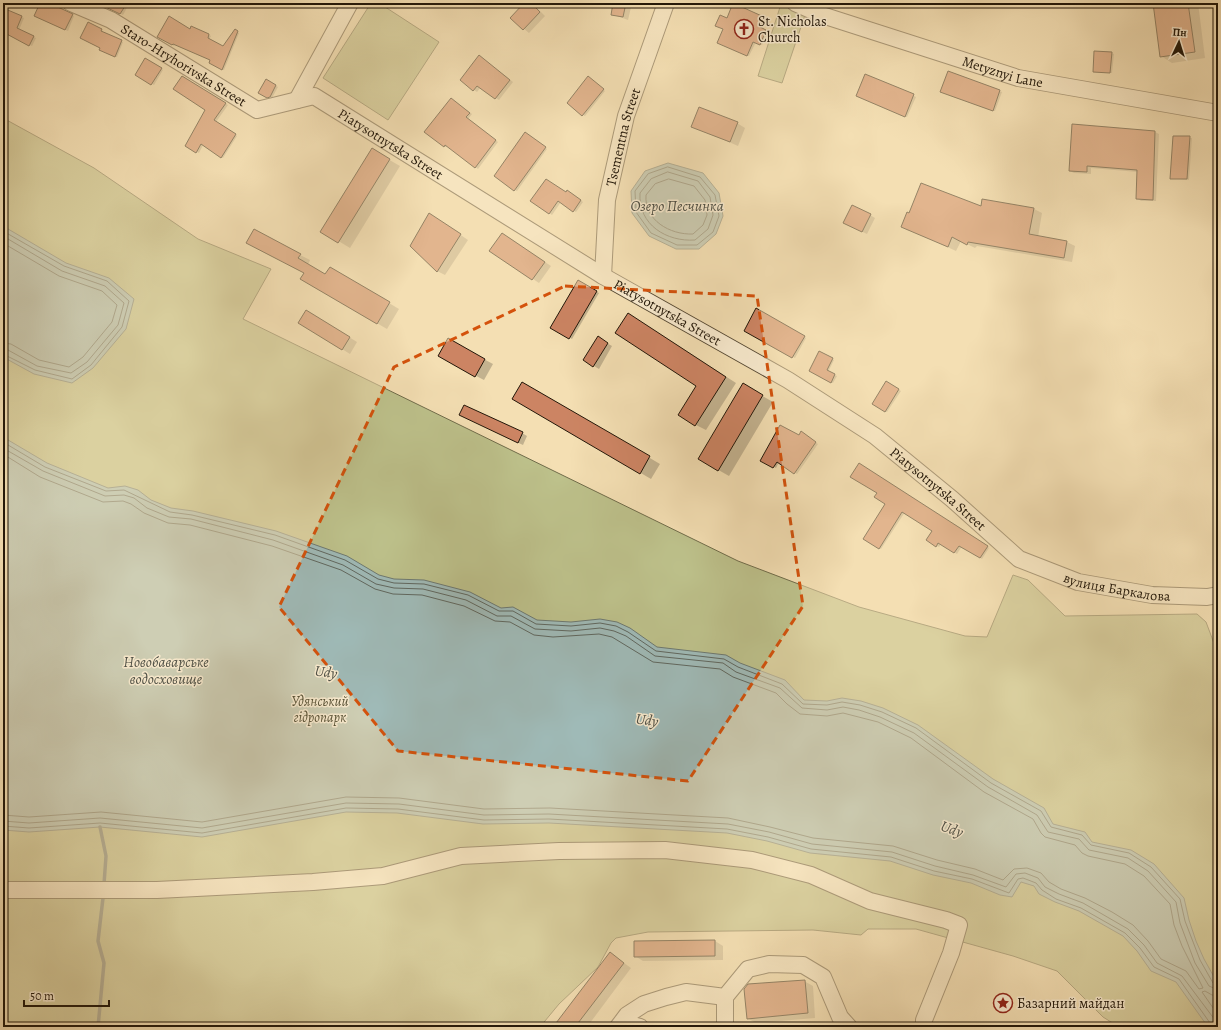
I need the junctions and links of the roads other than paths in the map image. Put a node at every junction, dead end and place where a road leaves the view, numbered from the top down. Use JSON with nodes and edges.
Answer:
{"nodes":[{"id":1,"x":72,"y":3,"type":"edge"},
{"id":2,"x":350,"y":3,"type":"edge"},
{"id":3,"x":666,"y":3,"type":"edge"},
{"id":4,"x":796,"y":3,"type":"edge"},
{"id":5,"x":297,"y":100,"type":"junction"},
{"id":6,"x":1218,"y":113,"type":"edge"},
{"id":7,"x":604,"y":276,"type":"junction"},
{"id":8,"x":1019,"y":559,"type":"joint"},
{"id":9,"x":1218,"y":595,"type":"edge"},
{"id":10,"x":3,"y":890,"type":"edge"},
{"id":11,"x":725,"y":997,"type":"junction"},
{"id":12,"x":618,"y":1027,"type":"edge"},
{"id":13,"x":624,"y":1027,"type":"edge"},
{"id":14,"x":640,"y":1027,"type":"edge"},
{"id":15,"x":725,"y":1027,"type":"edge"},
{"id":16,"x":849,"y":1027,"type":"edge"},
{"id":17,"x":924,"y":1027,"type":"edge"}],
"edges":[{"from":1,"to":5,"type":"street","name":"Staro-Hryhorivska Street"},
{"from":2,"to":5,"type":"street"},
{"from":3,"to":7,"type":"street","name":"Tsementna Street"},
{"from":4,"to":6,"type":"street","name":"Metyznyi Lane"},
{"from":5,"to":7,"type":"street","name":"Piatysotnytska Street"},
{"from":7,"to":8,"type":"street","name":"Piatysotnytska Street"},
{"from":8,"to":9,"type":"street","name":"вулиця Баркалова"},
{"from":10,"to":17,"type":"street"},
{"from":11,"to":12,"type":"street"},
{"from":11,"to":15,"type":"street"},
{"from":11,"to":16,"type":"street"},
{"from":13,"to":14,"type":"street"}]}
